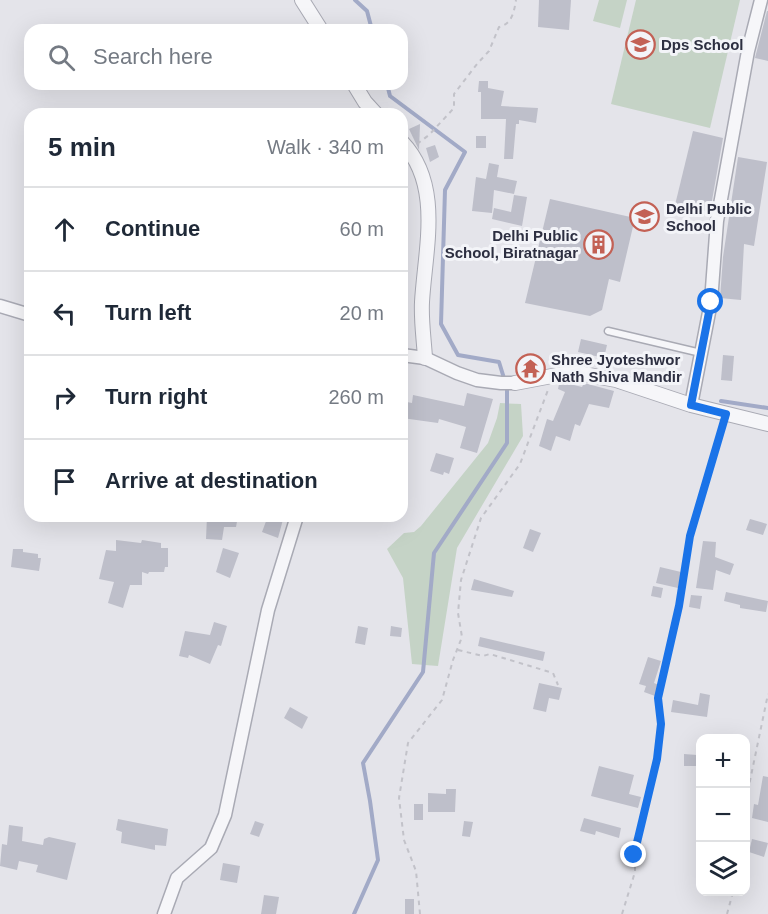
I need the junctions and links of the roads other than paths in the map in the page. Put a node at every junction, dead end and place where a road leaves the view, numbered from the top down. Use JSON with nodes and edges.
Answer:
{"nodes":[{"id":1,"x":302,"y":0,"type":"edge"},
{"id":2,"x":761,"y":0,"type":"edge"},
{"id":3,"x":317,"y":24,"type":"edge"},
{"id":4,"x":357,"y":90,"type":"edge"},
{"id":5,"x":370,"y":108,"type":"edge"},
{"id":6,"x":408,"y":148,"type":"edge"},
{"id":7,"x":0,"y":306,"type":"edge"},
{"id":8,"x":24,"y":313,"type":"edge"},
{"id":9,"x":608,"y":331,"type":"dead end"},
{"id":10,"x":701,"y":354,"type":"junction"},
{"id":11,"x":408,"y":356,"type":"edge"},
{"id":12,"x":425,"y":358,"type":"junction"},
{"id":13,"x":508,"y":383,"type":"joint"},
{"id":14,"x":691,"y":405,"type":"junction"},
{"id":15,"x":768,"y":424,"type":"edge"},
{"id":16,"x":295,"y":522,"type":"edge"},
{"id":17,"x":164,"y":914,"type":"edge"}],
"edges":[{"from":1,"to":3,"type":"street"},
{"from":2,"to":10,"type":"street"},
{"from":4,"to":5,"type":"street"},
{"from":6,"to":12,"type":"street"},
{"from":7,"to":8,"type":"street"},
{"from":9,"to":10,"type":"lane"},
{"from":10,"to":14,"type":"street"},
{"from":11,"to":12,"type":"street"},
{"from":12,"to":13,"type":"street"},
{"from":13,"to":14,"type":"street"},
{"from":14,"to":15,"type":"street"},
{"from":16,"to":17,"type":"street"}]}
